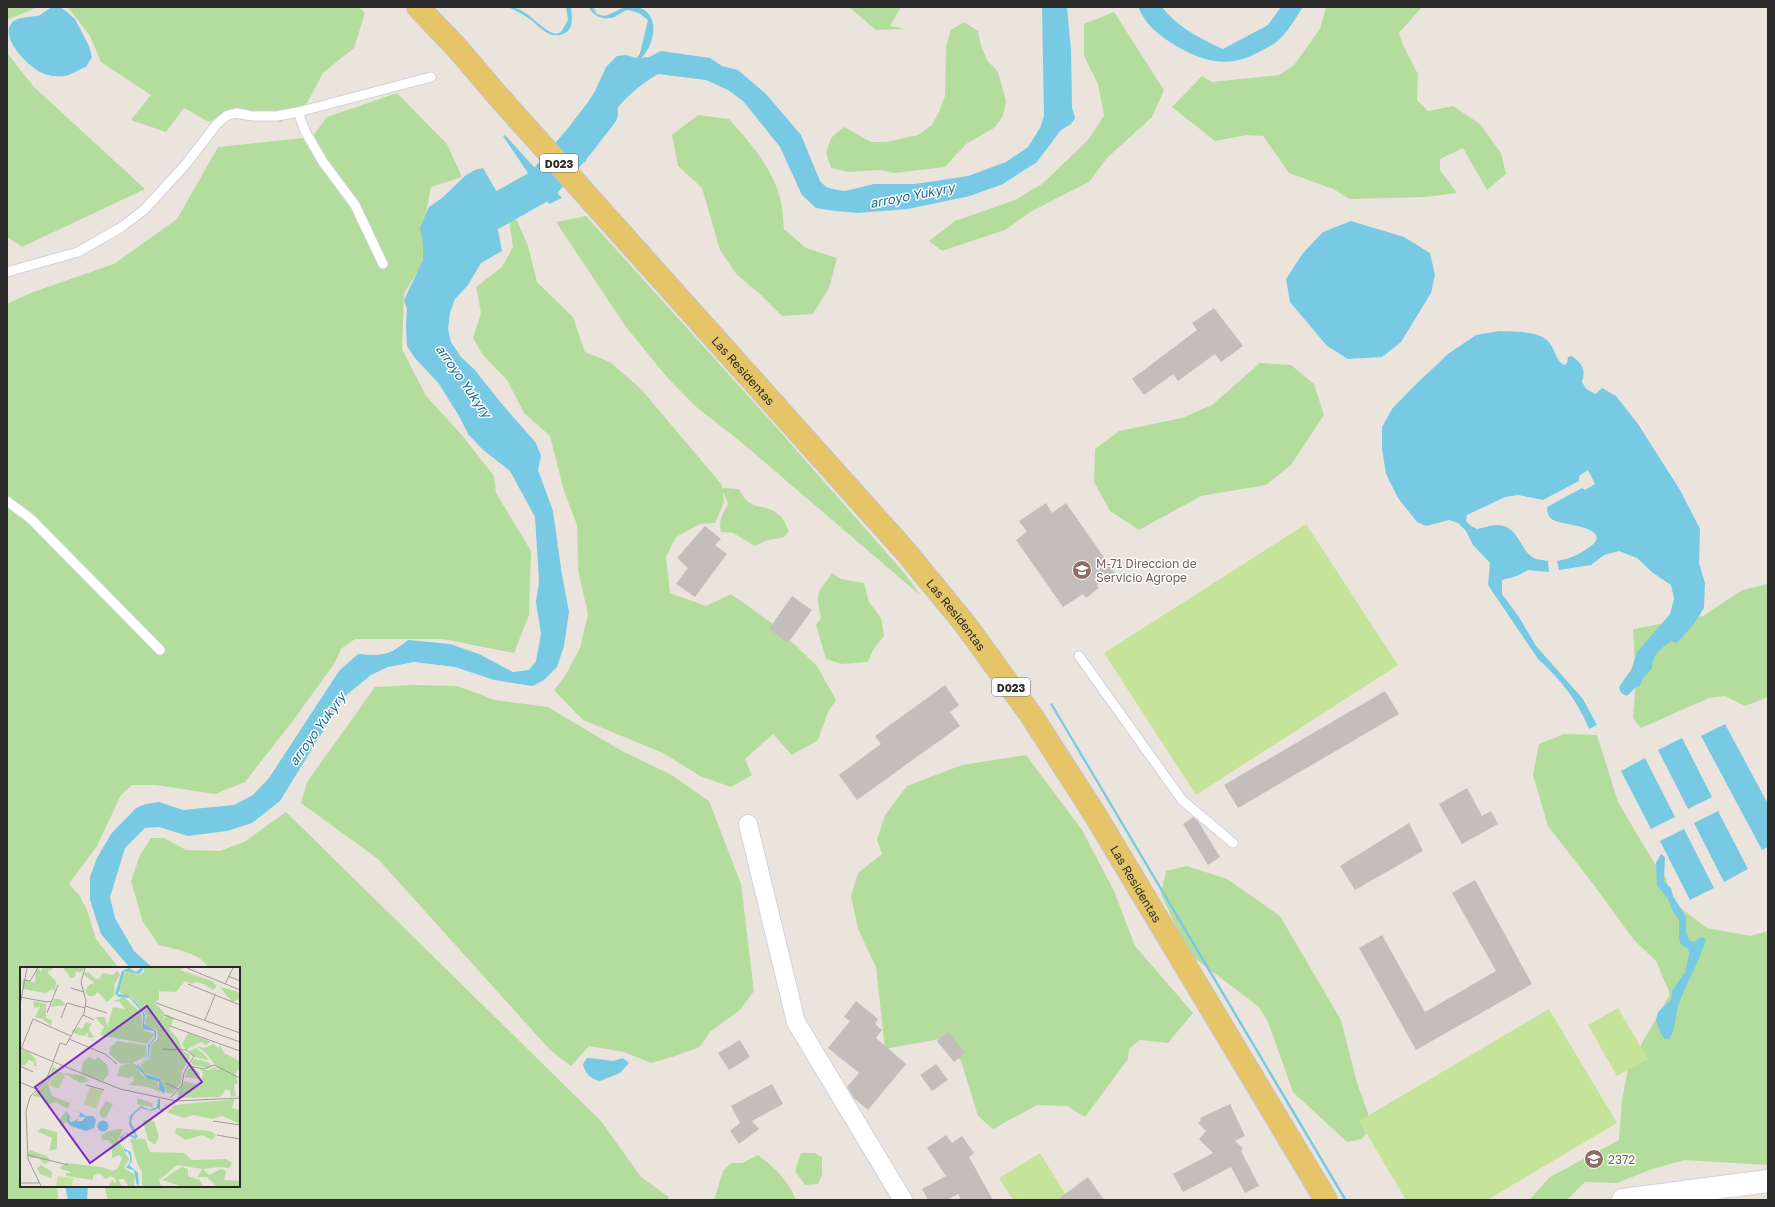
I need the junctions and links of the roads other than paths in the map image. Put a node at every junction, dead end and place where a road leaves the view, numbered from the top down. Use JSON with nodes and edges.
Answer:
{"nodes":[{"id":1,"x":418,"y":7,"type":"edge"},
{"id":2,"x":431,"y":78,"type":"dead end"},
{"id":3,"x":298,"y":112,"type":"junction"},
{"id":4,"x":383,"y":264,"type":"dead end"},
{"id":5,"x":9,"y":270,"type":"edge"},
{"id":6,"x":7,"y":501,"type":"edge"},
{"id":7,"x":160,"y":650,"type":"dead end"},
{"id":8,"x":1079,"y":656,"type":"dead end"},
{"id":9,"x":748,"y":824,"type":"dead end"},
{"id":10,"x":1233,"y":843,"type":"dead end"},
{"id":11,"x":1768,"y":1181,"type":"edge"},
{"id":12,"x":903,"y":1200,"type":"edge"},
{"id":13,"x":1326,"y":1200,"type":"edge"},
{"id":14,"x":1623,"y":1200,"type":"edge"}],
"edges":[{"from":1,"to":13,"type":"main road","name":"Las Residentas","number":"D023"},
{"from":2,"to":3,"type":"lane"},
{"from":3,"to":4,"type":"lane"},
{"from":3,"to":5,"type":"lane"},
{"from":6,"to":7,"type":"lane"},
{"from":8,"to":10,"type":"lane"},
{"from":9,"to":12,"type":"street"},
{"from":11,"to":14,"type":"main road"}]}
